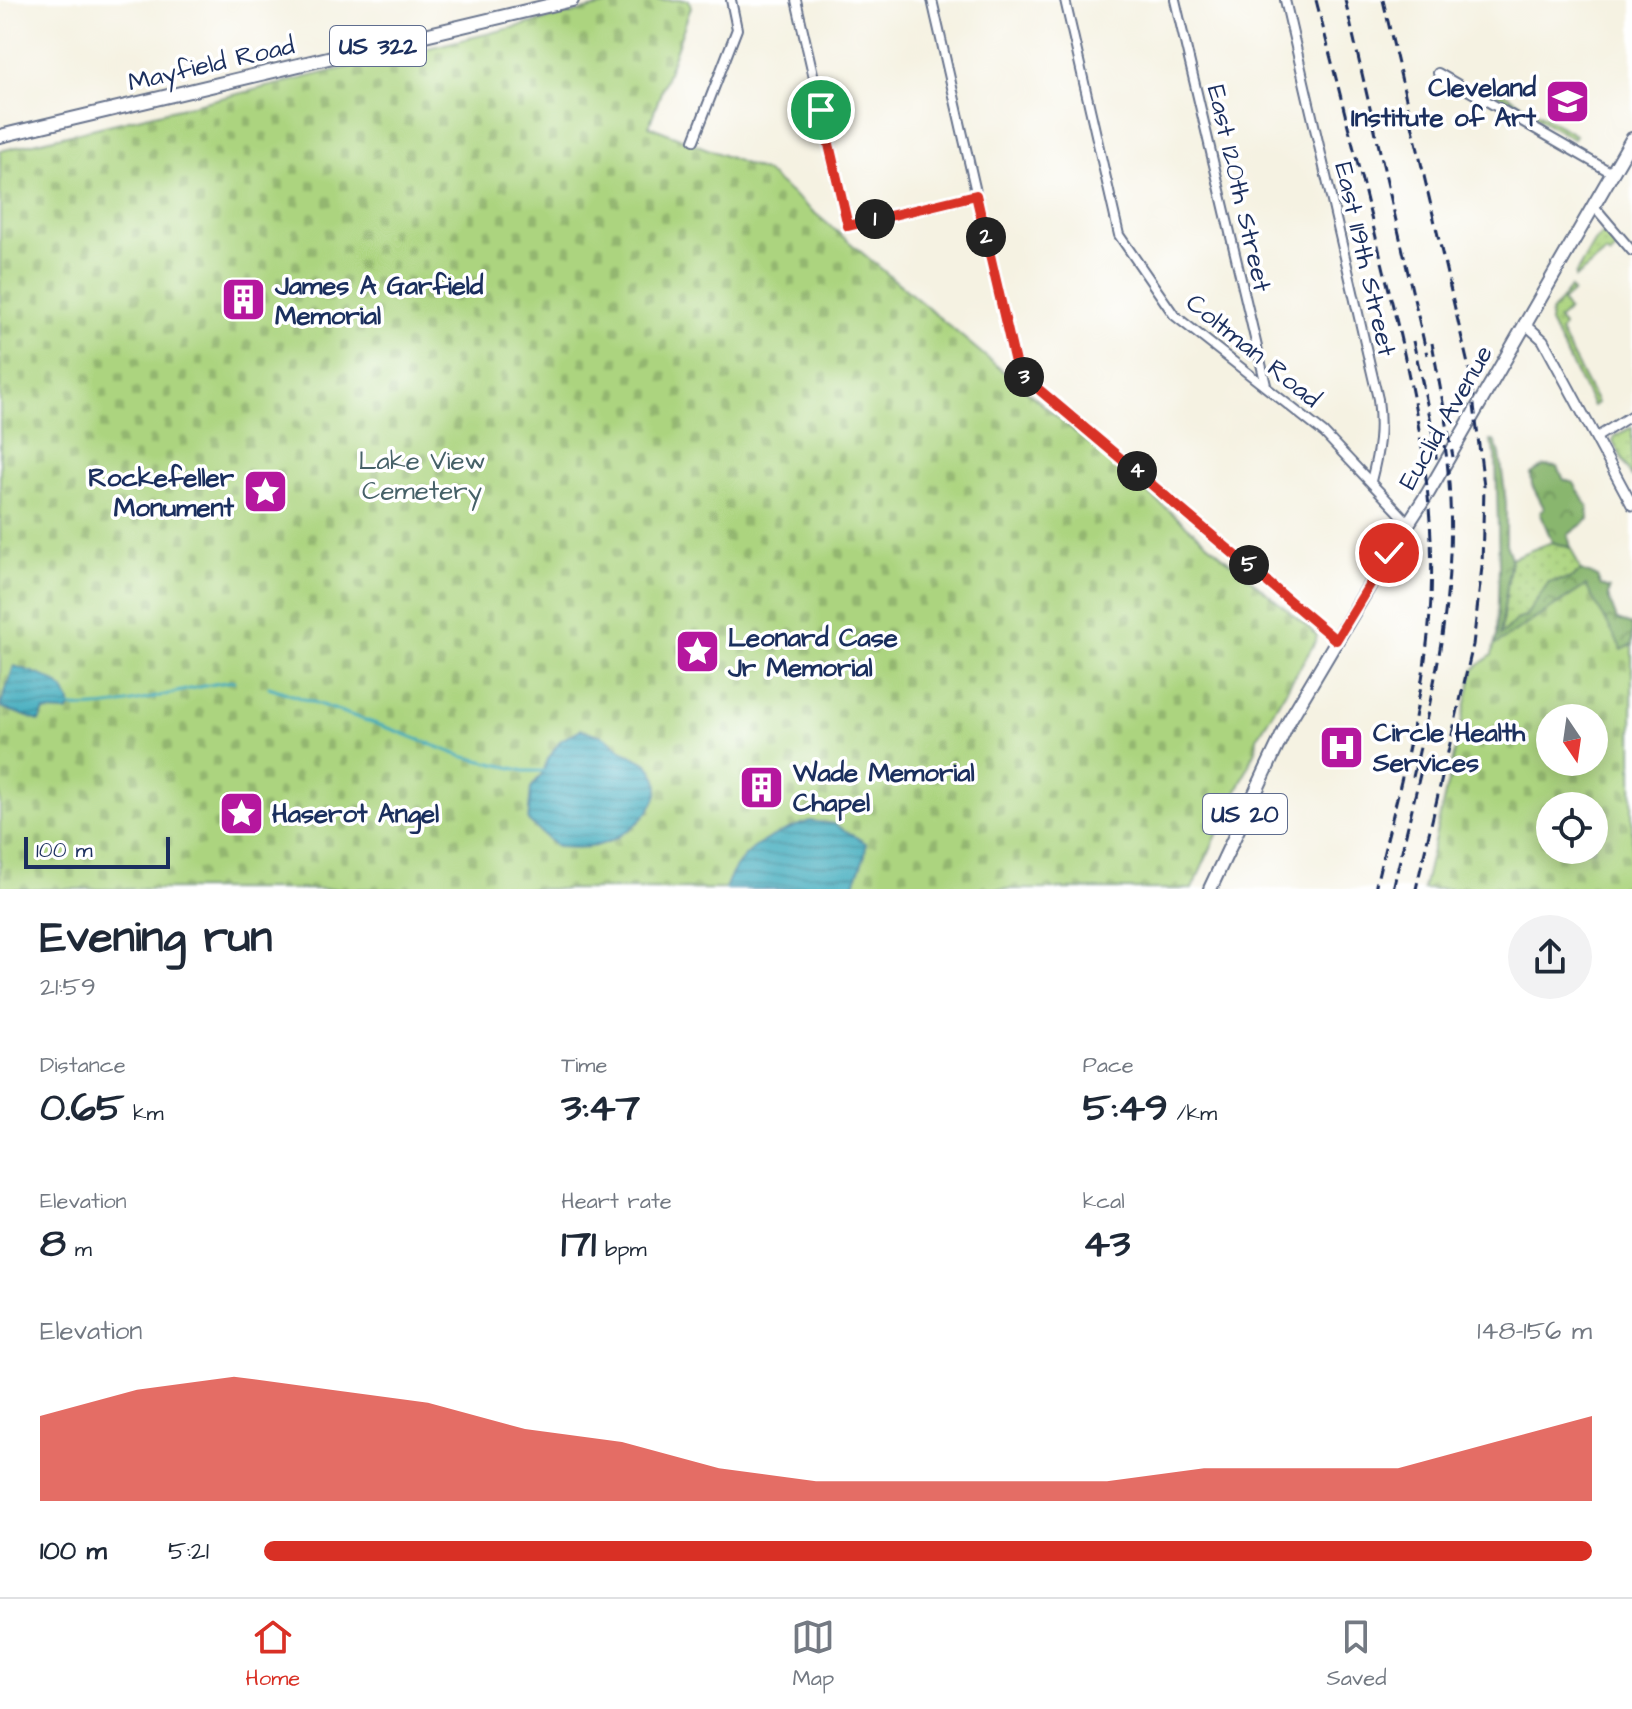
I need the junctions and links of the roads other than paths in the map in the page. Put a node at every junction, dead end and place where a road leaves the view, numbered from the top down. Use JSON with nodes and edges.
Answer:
{"nodes":[{"id":1,"x":572,"y":0,"type":"edge"},
{"id":2,"x":731,"y":0,"type":"edge"},
{"id":3,"x":796,"y":0,"type":"edge"},
{"id":4,"x":932,"y":0,"type":"edge"},
{"id":5,"x":1065,"y":0,"type":"edge"},
{"id":6,"x":1175,"y":0,"type":"edge"},
{"id":7,"x":1285,"y":0,"type":"edge"},
{"id":8,"x":1438,"y":73,"type":"dead end"},
{"id":9,"x":0,"y":136,"type":"edge"},
{"id":10,"x":1632,"y":139,"type":"edge"},
{"id":11,"x":694,"y":140,"type":"dead end"},
{"id":12,"x":1612,"y":173,"type":"junction"},
{"id":13,"x":976,"y":195,"type":"junction"},
{"id":14,"x":1593,"y":205,"type":"junction"},
{"id":15,"x":1632,"y":251,"type":"edge"},
{"id":16,"x":1524,"y":323,"type":"junction"},
{"id":17,"x":1266,"y":386,"type":"junction"},
{"id":18,"x":1632,"y":415,"type":"edge"},
{"id":19,"x":1597,"y":437,"type":"junction"},
{"id":20,"x":1371,"y":481,"type":"junction"},
{"id":21,"x":1632,"y":505,"type":"edge"},
{"id":22,"x":1408,"y":522,"type":"junction"},
{"id":23,"x":1336,"y":640,"type":"junction"},
{"id":24,"x":1210,"y":889,"type":"edge"}],
"edges":[{"from":1,"to":9,"type":"main road","name":"Mayfield Road","number":"US 322"},
{"from":2,"to":11,"type":"street"},
{"from":3,"to":13,"type":"street"},
{"from":4,"to":13,"type":"street"},
{"from":5,"to":17,"type":"street","name":"Coltman Road"},
{"from":6,"to":17,"type":"street","name":"East 120th Street"},
{"from":7,"to":20,"type":"street","name":"East 119th Street"},
{"from":8,"to":12,"type":"street"},
{"from":10,"to":12,"type":"main road","name":"Euclid Avenue","number":"US 20"},
{"from":12,"to":14,"type":"main road","name":"Euclid Avenue","number":"US 20"},
{"from":13,"to":23,"type":"street"},
{"from":14,"to":15,"type":"street"},
{"from":14,"to":16,"type":"main road","name":"Euclid Avenue","number":"US 20"},
{"from":16,"to":19,"type":"street"},
{"from":16,"to":22,"type":"main road","name":"Euclid Avenue","number":"US 20"},
{"from":17,"to":20,"type":"street","name":"Coltman Road"},
{"from":18,"to":19,"type":"street"},
{"from":19,"to":21,"type":"street"},
{"from":20,"to":22,"type":"street","name":"Coltman Road"},
{"from":22,"to":23,"type":"main road","name":"Euclid Avenue","number":"US 20"},
{"from":23,"to":24,"type":"main road","name":"Euclid Avenue","number":"US 20"}]}
